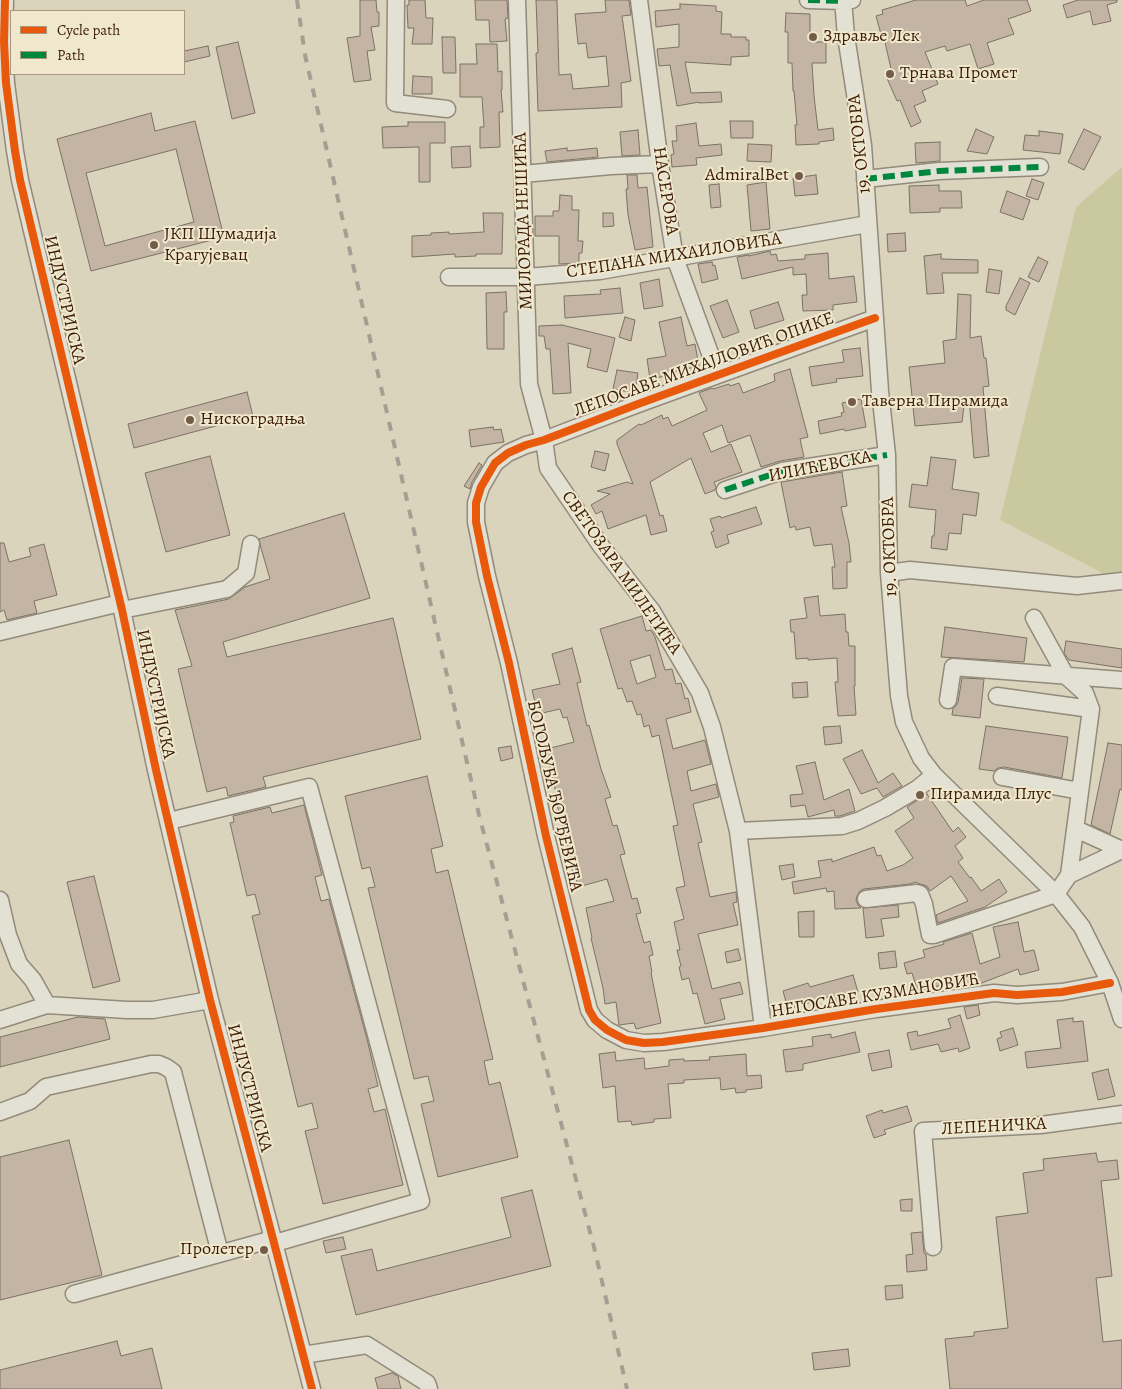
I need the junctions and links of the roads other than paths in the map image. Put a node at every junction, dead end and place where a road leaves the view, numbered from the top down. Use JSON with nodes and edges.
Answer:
{"nodes":[{"id":1,"x":5,"y":0,"type":"edge"},
{"id":2,"x":396,"y":0,"type":"edge"},
{"id":3,"x":517,"y":0,"type":"edge"},
{"id":4,"x":639,"y":0,"type":"edge"},
{"id":5,"x":808,"y":0,"type":"edge"},
{"id":6,"x":846,"y":0,"type":"edge"},
{"id":7,"x":447,"y":109,"type":"dead end"},
{"id":8,"x":5,"y":114,"type":"edge"},
{"id":9,"x":660,"y":164,"type":"junction"},
{"id":10,"x":1040,"y":167,"type":"dead end"},
{"id":11,"x":523,"y":174,"type":"junction"},
{"id":12,"x":865,"y":179,"type":"junction"},
{"id":13,"x":868,"y":224,"type":"junction"},
{"id":14,"x":675,"y":258,"type":"junction"},
{"id":15,"x":449,"y":277,"type":"dead end"},
{"id":16,"x":527,"y":277,"type":"junction"},
{"id":17,"x":875,"y":318,"type":"junction"},
{"id":18,"x":718,"y":375,"type":"junction"},
{"id":19,"x":544,"y":440,"type":"junction"},
{"id":20,"x":887,"y":455,"type":"junction"},
{"id":21,"x":725,"y":490,"type":"dead end"},
{"id":22,"x":250,"y":544,"type":"dead end"},
{"id":23,"x":889,"y":573,"type":"junction"},
{"id":24,"x":1122,"y":580,"type":"edge"},
{"id":25,"x":121,"y":607,"type":"junction"},
{"id":26,"x":1034,"y":618,"type":"dead end"},
{"id":27,"x":0,"y":632,"type":"edge"},
{"id":28,"x":1066,"y":676,"type":"junction"},
{"id":29,"x":1122,"y":680,"type":"edge"},
{"id":30,"x":997,"y":696,"type":"dead end"},
{"id":31,"x":948,"y":700,"type":"dead end"},
{"id":32,"x":1091,"y":709,"type":"junction"},
{"id":33,"x":934,"y":775,"type":"junction"},
{"id":34,"x":1002,"y":777,"type":"dead end"},
{"id":35,"x":1080,"y":791,"type":"junction"},
{"id":36,"x":168,"y":821,"type":"junction"},
{"id":37,"x":1076,"y":829,"type":"junction"},
{"id":38,"x":738,"y":831,"type":"junction"},
{"id":39,"x":1069,"y":875,"type":"junction"},
{"id":40,"x":1056,"y":894,"type":"junction"},
{"id":41,"x":866,"y":899,"type":"dead end"},
{"id":42,"x":0,"y":900,"type":"edge"},
{"id":43,"x":1110,"y":983,"type":"junction"},
{"id":44,"x":210,"y":1000,"type":"junction"},
{"id":45,"x":47,"y":1005,"type":"junction"},
{"id":46,"x":1122,"y":1019,"type":"edge"},
{"id":47,"x":0,"y":1020,"type":"edge"},
{"id":48,"x":763,"y":1028,"type":"junction"},
{"id":49,"x":0,"y":1112,"type":"edge"},
{"id":50,"x":1122,"y":1114,"type":"edge"},
{"id":51,"x":274,"y":1241,"type":"junction"},
{"id":52,"x":933,"y":1247,"type":"dead end"},
{"id":53,"x":220,"y":1253,"type":"junction"},
{"id":54,"x":74,"y":1294,"type":"dead end"},
{"id":55,"x":303,"y":1355,"type":"junction"},
{"id":56,"x":312,"y":1389,"type":"edge"},
{"id":57,"x":429,"y":1389,"type":"edge"}],
"edges":[{"from":1,"to":8,"type":"street","name":"ИНДУСТРИЈСКА"},
{"from":2,"to":7,"type":"street"},
{"from":3,"to":11,"type":"street","name":"МИЛОРАДА НЕШИЋА"},
{"from":4,"to":9,"type":"street","name":"НАСЕРОВА"},
{"from":5,"to":6,"type":"street"},
{"from":6,"to":12,"type":"street","name":"19. ОКТОБРА"},
{"from":8,"to":25,"type":"street","name":"ИНДУСТРИЈСКА"},
{"from":9,"to":11,"type":"street"},
{"from":9,"to":14,"type":"street","name":"НАСЕРОВА"},
{"from":10,"to":12,"type":"street"},
{"from":11,"to":16,"type":"street","name":"МИЛОРАДА НЕШИЋА"},
{"from":12,"to":13,"type":"street","name":"19. ОКТОБРА"},
{"from":13,"to":14,"type":"street","name":"СТЕПАНА МИХАИЛОВИЋА"},
{"from":13,"to":17,"type":"street","name":"19. ОКТОБРА"},
{"from":14,"to":16,"type":"street","name":"СТЕПАНА МИХАИЛОВИЋА"},
{"from":14,"to":18,"type":"street","name":"НАСЕРОВА"},
{"from":15,"to":16,"type":"street","name":"СТЕПАНА МИХАИЛОВИЋА"},
{"from":16,"to":19,"type":"street","name":"МИЛОРАДА НЕШИЋА"},
{"from":17,"to":18,"type":"street","name":"ЛЕПОСАВЕ МИХАЈЛОВИЋ ОПИКЕ"},
{"from":17,"to":20,"type":"street","name":"19. ОКТОБРА"},
{"from":18,"to":19,"type":"street","name":"ЛЕПОСАВЕ МИХАЈЛОВИЋ ОПИКЕ"},
{"from":19,"to":38,"type":"street","name":"СВЕТОЗАРА МИЛЕТИЋА"},
{"from":19,"to":48,"type":"street","name":"БОГОЉУБА ЂОРЂЕВИЋА"},
{"from":20,"to":21,"type":"street","name":"ИЛИЋЕВСКА"},
{"from":20,"to":23,"type":"street","name":"19. ОКТОБРА"},
{"from":22,"to":25,"type":"street"},
{"from":23,"to":24,"type":"street"},
{"from":23,"to":33,"type":"street","name":"19. ОКТОБРА"},
{"from":25,"to":27,"type":"street"},
{"from":25,"to":36,"type":"street","name":"ИНДУСТРИЈСКА"},
{"from":26,"to":28,"type":"street"},
{"from":28,"to":29,"type":"street"},
{"from":28,"to":31,"type":"street"},
{"from":28,"to":32,"type":"street"},
{"from":30,"to":32,"type":"street"},
{"from":32,"to":35,"type":"street"},
{"from":33,"to":38,"type":"street"},
{"from":33,"to":40,"type":"street","name":"19. ОКТОБРА"},
{"from":34,"to":35,"type":"street"},
{"from":35,"to":37,"type":"street"},
{"from":36,"to":44,"type":"street","name":"ИНДУСТРИЈСКА"},
{"from":36,"to":51,"type":"street"},
{"from":37,"to":39,"type":"street"},
{"from":37,"to":39,"type":"street"},
{"from":38,"to":48,"type":"street","name":"СВЕТОЗАРА МИЛЕТИЋА"},
{"from":39,"to":40,"type":"street"},
{"from":40,"to":41,"type":"street"},
{"from":40,"to":43,"type":"street","name":"19. ОКТОБРА"},
{"from":42,"to":45,"type":"street"},
{"from":43,"to":46,"type":"street","name":"19. ОКТОБРА"},
{"from":43,"to":48,"type":"street","name":"НЕГОСАВЕ КУЗМАНОВИЋ"},
{"from":44,"to":45,"type":"street"},
{"from":44,"to":51,"type":"street","name":"ИНДУСТРИЈСКА"},
{"from":45,"to":47,"type":"street"},
{"from":49,"to":53,"type":"street"},
{"from":50,"to":52,"type":"street","name":"ЛЕПЕНИЧКА"},
{"from":51,"to":53,"type":"street"},
{"from":51,"to":55,"type":"street","name":"ИНДУСТРИЈСКА"},
{"from":53,"to":54,"type":"street"},
{"from":55,"to":56,"type":"street","name":"ИНДУСТРИЈСКА"},
{"from":55,"to":57,"type":"street"}]}
